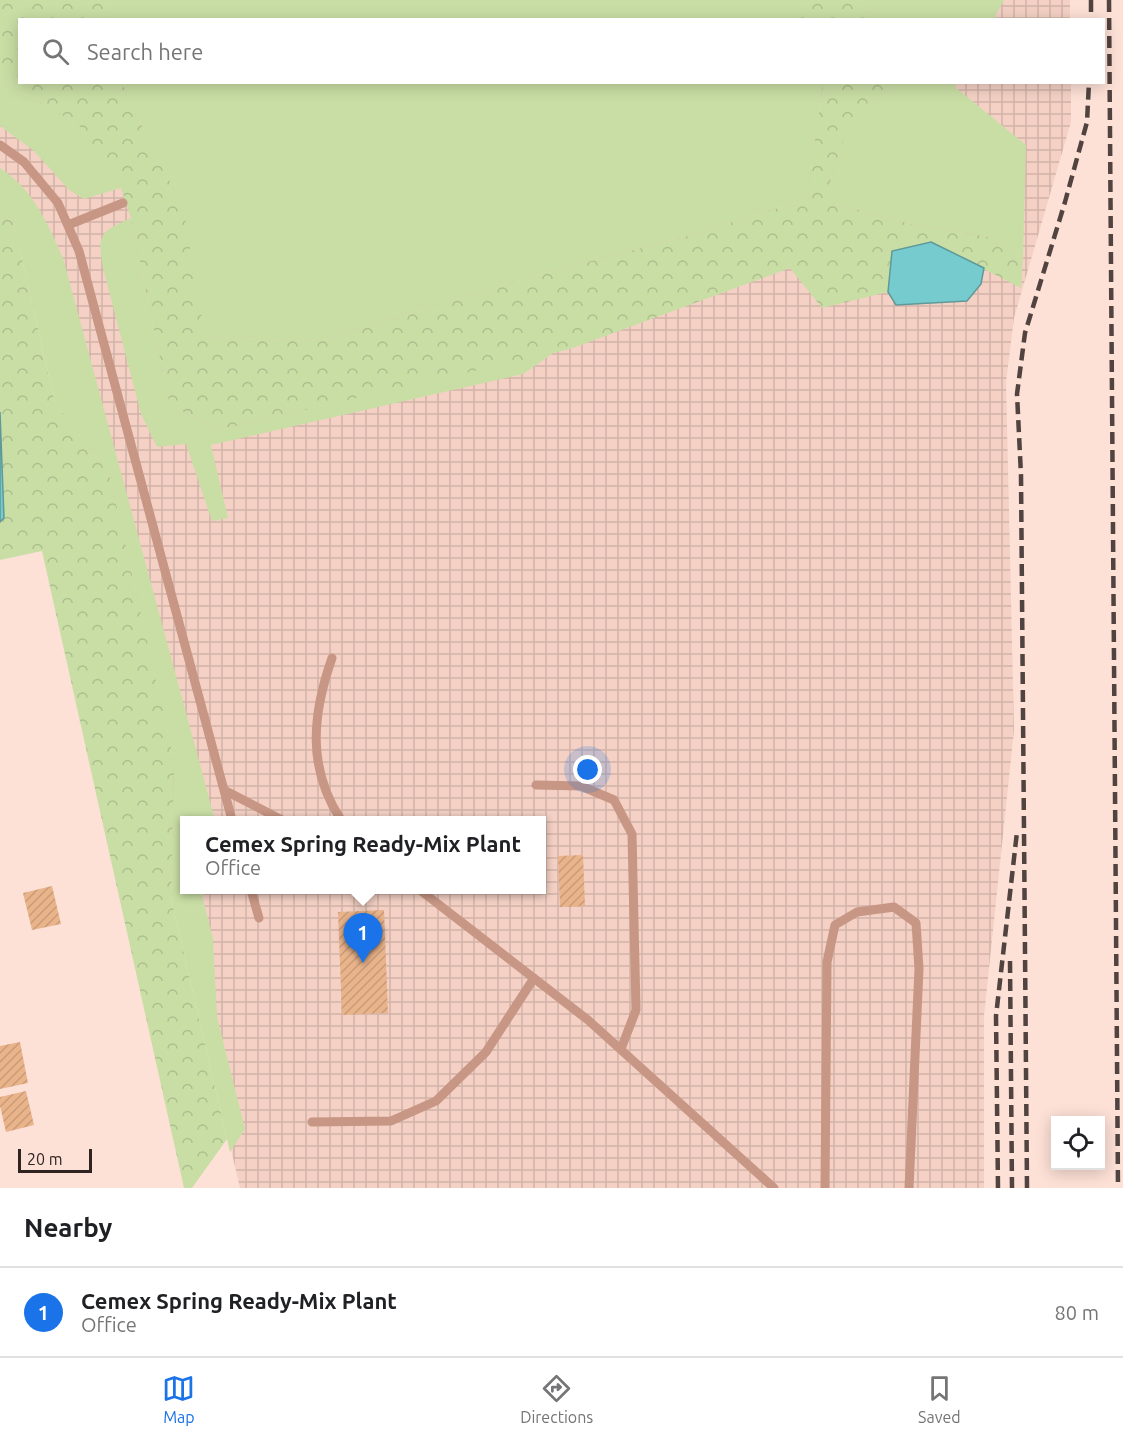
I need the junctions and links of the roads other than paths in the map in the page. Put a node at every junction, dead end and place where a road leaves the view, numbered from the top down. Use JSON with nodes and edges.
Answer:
{"nodes":[{"id":1,"x":0,"y":145,"type":"edge"},
{"id":2,"x":123,"y":203,"type":"dead end"},
{"id":3,"x":68,"y":225,"type":"junction"},
{"id":4,"x":332,"y":658,"type":"dead end"},
{"id":5,"x":536,"y":785,"type":"dead end"},
{"id":6,"x":224,"y":790,"type":"junction"},
{"id":7,"x":231,"y":816,"type":"edge"},
{"id":8,"x":274,"y":816,"type":"edge"},
{"id":9,"x":339,"y":816,"type":"edge"},
{"id":10,"x":252,"y":894,"type":"edge"},
{"id":11,"x":425,"y":894,"type":"edge"},
{"id":12,"x":259,"y":918,"type":"dead end"},
{"id":13,"x":534,"y":978,"type":"junction"},
{"id":14,"x":621,"y":1049,"type":"junction"},
{"id":15,"x":312,"y":1122,"type":"dead end"},
{"id":16,"x":774,"y":1188,"type":"edge"},
{"id":17,"x":825,"y":1188,"type":"edge"},
{"id":18,"x":909,"y":1188,"type":"edge"}],
"edges":[{"from":1,"to":3,"type":"lane"},
{"from":2,"to":3,"type":"lane"},
{"from":3,"to":6,"type":"lane"},
{"from":4,"to":9,"type":"lane"},
{"from":5,"to":14,"type":"lane"},
{"from":6,"to":7,"type":"lane"},
{"from":6,"to":8,"type":"lane"},
{"from":10,"to":12,"type":"lane"},
{"from":11,"to":13,"type":"lane"},
{"from":13,"to":14,"type":"lane"},
{"from":13,"to":15,"type":"lane"},
{"from":14,"to":16,"type":"lane"},
{"from":17,"to":18,"type":"lane"}]}
